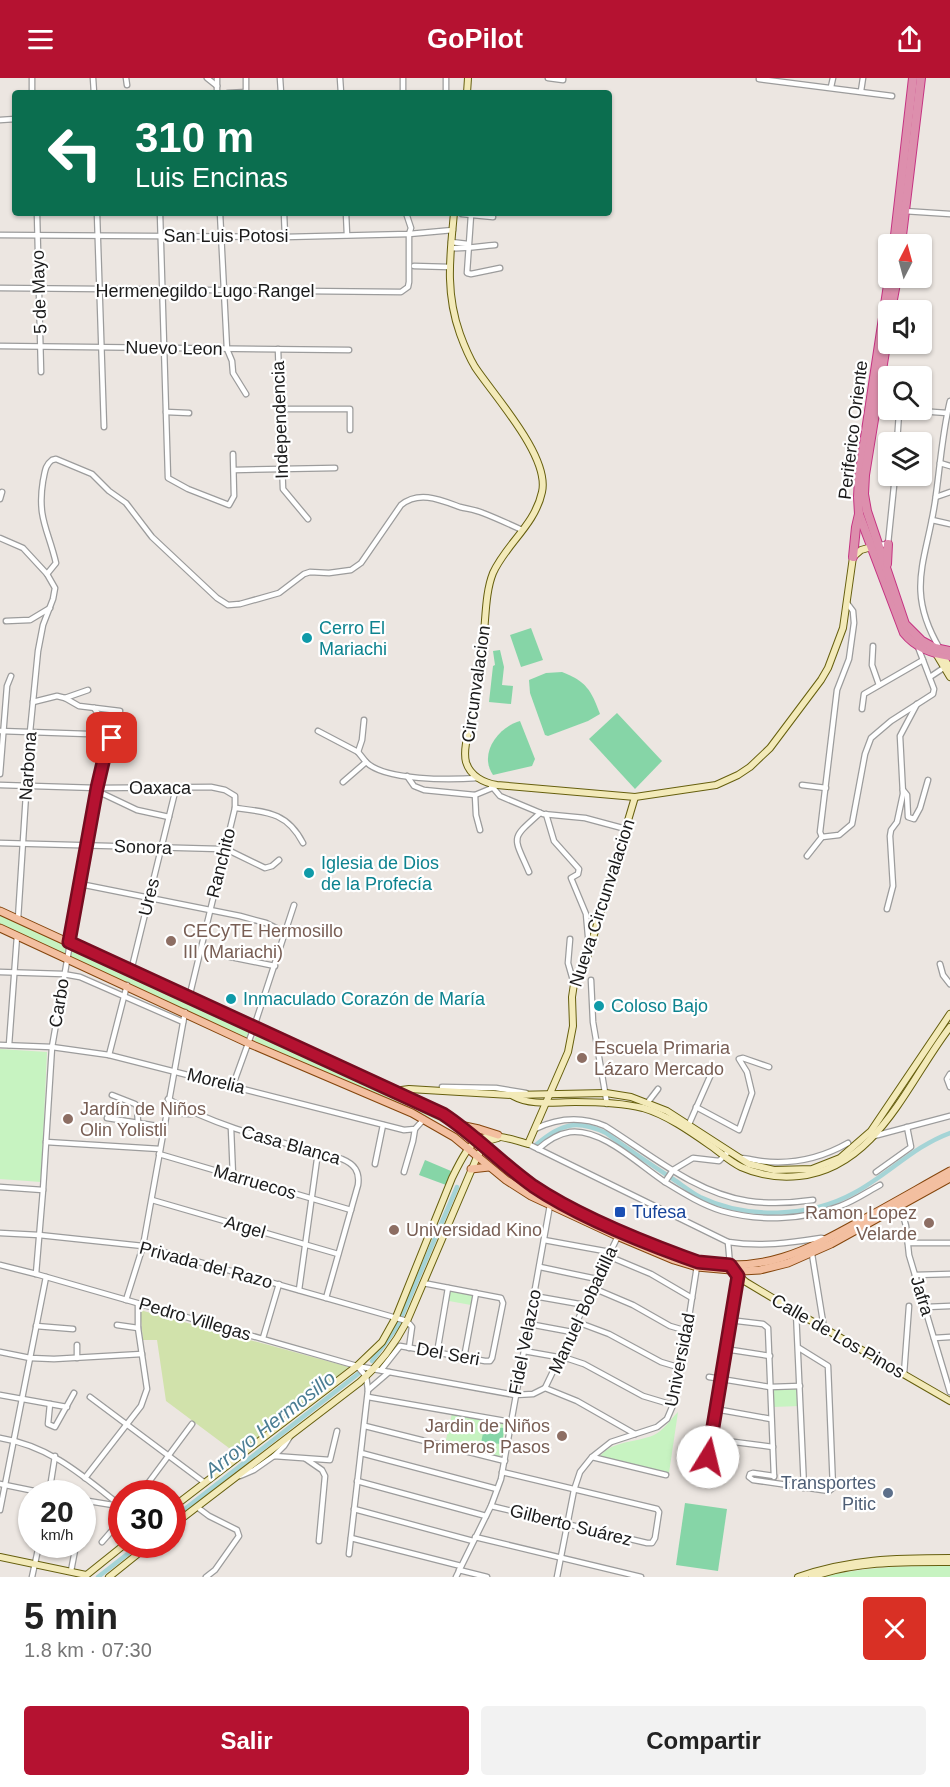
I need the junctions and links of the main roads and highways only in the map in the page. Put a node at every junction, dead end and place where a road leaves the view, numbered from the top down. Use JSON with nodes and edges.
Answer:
{"nodes":[{"id":1,"x":913,"y":78,"type":"edge"},
{"id":2,"x":921,"y":78,"type":"edge"},
{"id":3,"x":902,"y":210,"type":"junction"},
{"id":4,"x":896,"y":234,"type":"edge"},
{"id":5,"x":901,"y":234,"type":"edge"},
{"id":6,"x":887,"y":288,"type":"edge"},
{"id":7,"x":885,"y":354,"type":"edge"},
{"id":8,"x":859,"y":514,"type":"junction"},
{"id":9,"x":888,"y":544,"type":"road end"},
{"id":10,"x":875,"y":546,"type":"junction"},
{"id":11,"x":853,"y":557,"type":"road end"},
{"id":12,"x":886,"y":568,"type":"junction"},
{"id":13,"x":940,"y":650,"type":"edge"},
{"id":14,"x":950,"y":651,"type":"edge"},
{"id":15,"x":0,"y":911,"type":"edge"},
{"id":16,"x":0,"y":928,"type":"edge"},
{"id":17,"x":458,"y":1125,"type":"junction"},
{"id":18,"x":501,"y":1136,"type":"road end"},
{"id":19,"x":489,"y":1167,"type":"junction"},
{"id":20,"x":471,"y":1169,"type":"road end"},
{"id":21,"x":950,"y":1171,"type":"edge"},
{"id":22,"x":515,"y":1172,"type":"junction"},
{"id":23,"x":950,"y":1178,"type":"edge"},
{"id":24,"x":509,"y":1182,"type":"junction"},
{"id":25,"x":900,"y":1203,"type":"junction"},
{"id":26,"x":619,"y":1234,"type":"junction"},
{"id":27,"x":733,"y":1271,"type":"junction"}],
"edges":[{"from":1,"to":3,"type":"highway"},
{"from":2,"to":3,"type":"highway"},
{"from":3,"to":4,"type":"highway"},
{"from":3,"to":5,"type":"highway"},
{"from":6,"to":8,"type":"highway","name":"Periferico Oriente"},
{"from":7,"to":10,"type":"highway","name":"Periferico Oriente"},
{"from":8,"to":10,"type":"highway","name":"Periferico Oriente"},
{"from":8,"to":11,"type":"highway"},
{"from":9,"to":12,"type":"highway"},
{"from":10,"to":12,"type":"highway","name":"Periferico Oriente"},
{"from":10,"to":13,"type":"highway","name":"Periferico Oriente"},
{"from":12,"to":13,"type":"highway","name":"Periferico Oriente"},
{"from":13,"to":14,"type":"highway","name":"Periferico Oriente"},
{"from":15,"to":17,"type":"main road"},
{"from":16,"to":19,"type":"main road"},
{"from":17,"to":18,"type":"main road"},
{"from":17,"to":22,"type":"main road"},
{"from":19,"to":20,"type":"main road"},
{"from":19,"to":24,"type":"main road"},
{"from":21,"to":25,"type":"main road"},
{"from":22,"to":24,"type":"main road"},
{"from":22,"to":26,"type":"main road"},
{"from":23,"to":25,"type":"main road"},
{"from":24,"to":26,"type":"main road"},
{"from":25,"to":27,"type":"main road"},
{"from":25,"to":27,"type":"main road"},
{"from":26,"to":27,"type":"main road"}]}
